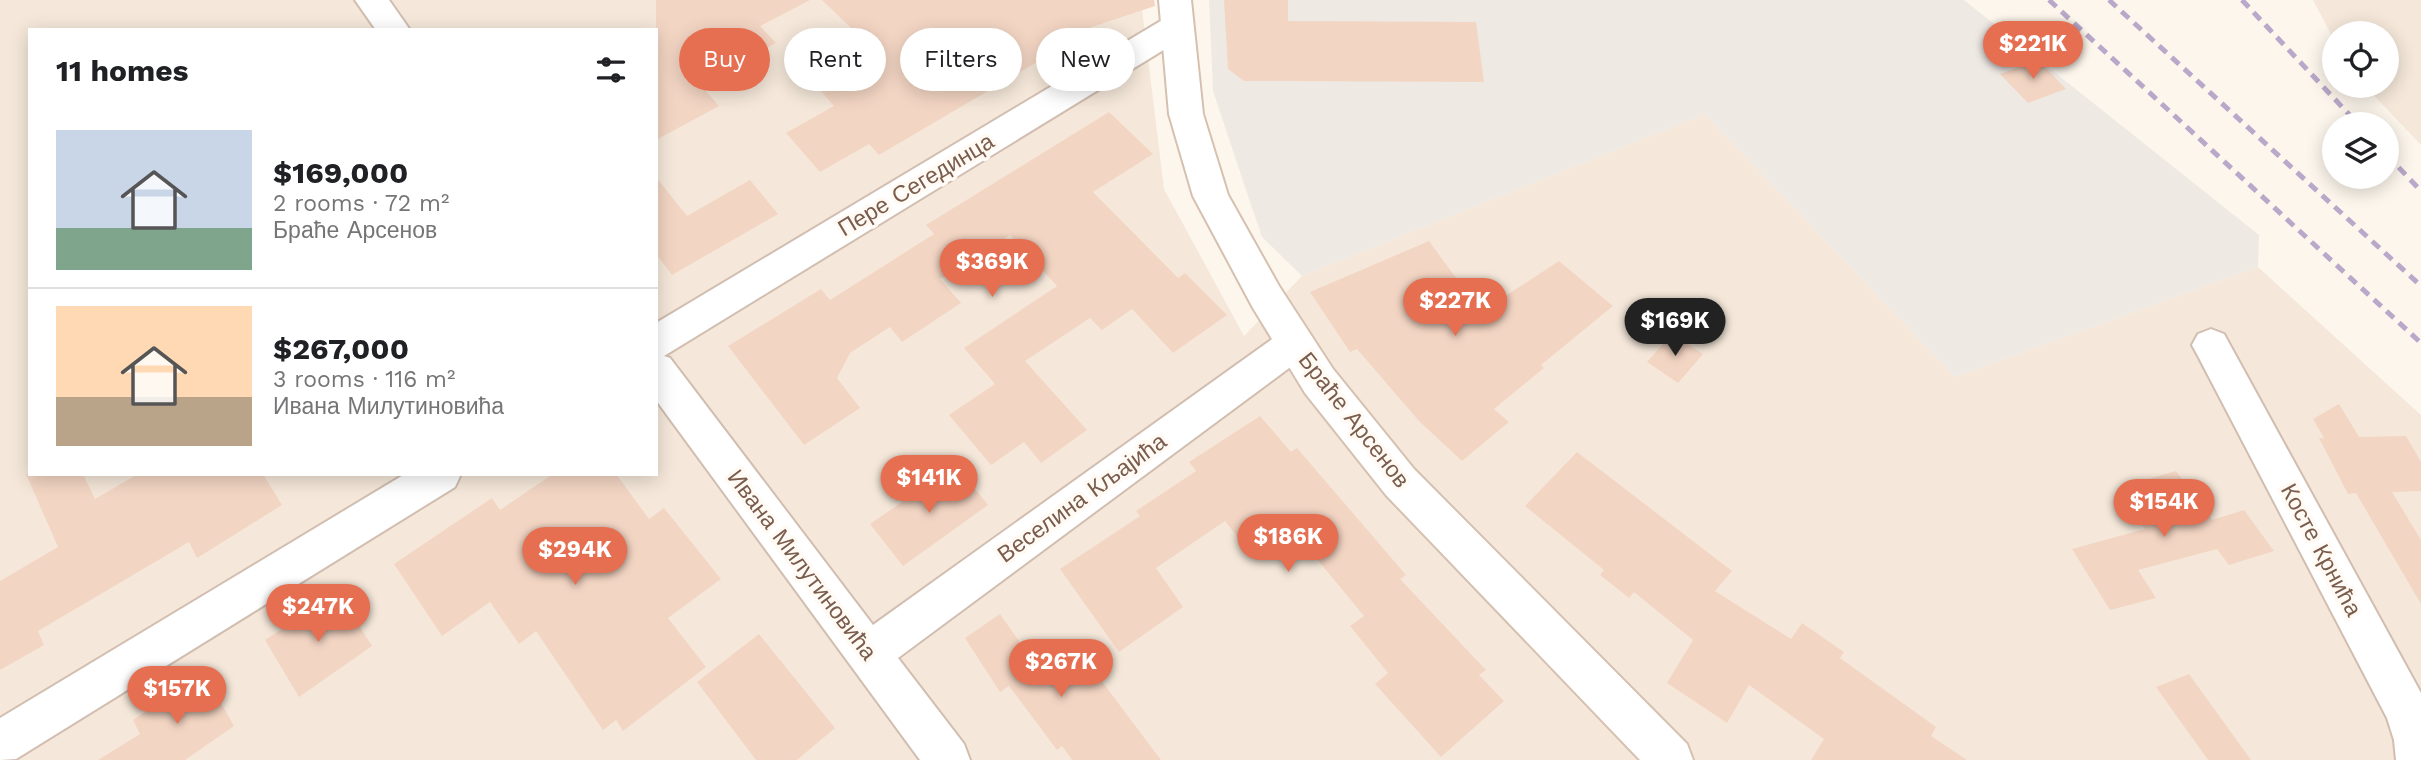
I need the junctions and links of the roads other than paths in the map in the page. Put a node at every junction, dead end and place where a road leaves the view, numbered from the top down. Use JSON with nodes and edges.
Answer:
{"nodes":[{"id":1,"x":372,"y":0,"type":"edge"},
{"id":2,"x":1176,"y":13,"type":"edge"},
{"id":3,"x":393,"y":28,"type":"edge"},
{"id":4,"x":658,"y":342,"type":"edge"},
{"id":5,"x":1295,"y":343,"type":"junction"},
{"id":6,"x":2211,"y":345,"type":"dead end"},
{"id":7,"x":658,"y":373,"type":"edge"},
{"id":8,"x":438,"y":476,"type":"edge"},
{"id":9,"x":868,"y":654,"type":"junction"},
{"id":10,"x":0,"y":743,"type":"edge"},
{"id":11,"x":947,"y":760,"type":"edge"},
{"id":12,"x":1671,"y":760,"type":"edge"},
{"id":13,"x":2418,"y":760,"type":"edge"}],
"edges":[{"from":1,"to":3,"type":"street"},
{"from":2,"to":4,"type":"street","name":"Пере Сегединца"},
{"from":2,"to":5,"type":"street","name":"Браће Арсенов"},
{"from":5,"to":9,"type":"street","name":"Веселина Кљајића"},
{"from":5,"to":12,"type":"street","name":"Браће Арсенов"},
{"from":6,"to":13,"type":"street","name":"Косте Крнића"},
{"from":7,"to":9,"type":"street","name":"Ивана Милутиновића"},
{"from":8,"to":10,"type":"street"},
{"from":9,"to":11,"type":"street","name":"Ивана Милутиновића"}]}
